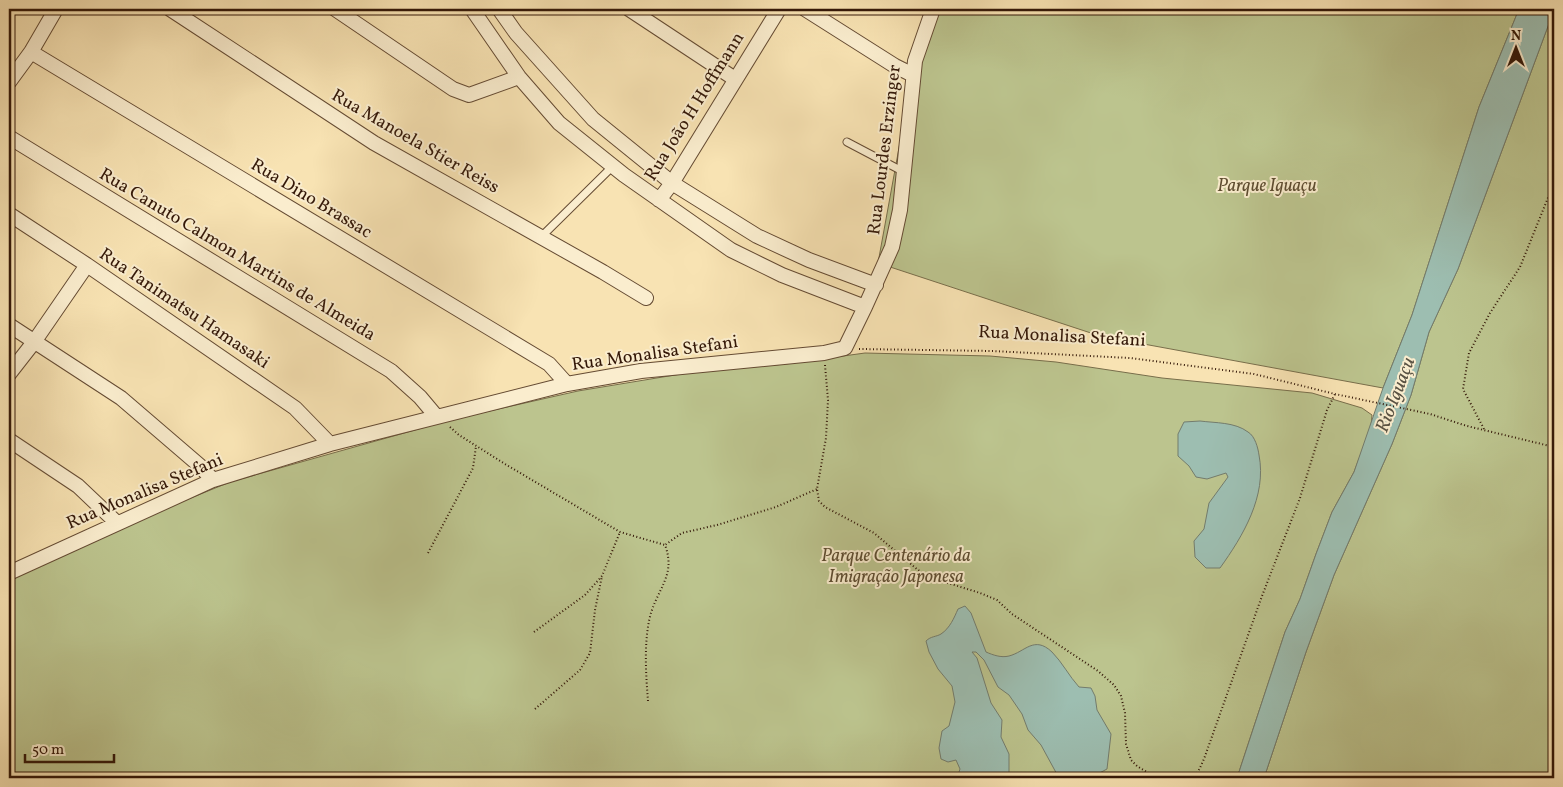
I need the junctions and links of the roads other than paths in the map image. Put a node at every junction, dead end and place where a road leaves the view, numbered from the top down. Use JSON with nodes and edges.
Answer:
{"nodes":[{"id":1,"x":56,"y":9,"type":"edge"},
{"id":2,"x":170,"y":9,"type":"edge"},
{"id":3,"x":335,"y":9,"type":"edge"},
{"id":4,"x":472,"y":9,"type":"edge"},
{"id":5,"x":629,"y":9,"type":"edge"},
{"id":6,"x":779,"y":9,"type":"edge"},
{"id":7,"x":805,"y":9,"type":"edge"},
{"id":8,"x":933,"y":9,"type":"edge"},
{"id":9,"x":506,"y":12,"type":"edge"},
{"id":10,"x":30,"y":52,"type":"junction"},
{"id":11,"x":913,"y":75,"type":"junction"},
{"id":12,"x":519,"y":77,"type":"junction"},
{"id":13,"x":735,"y":79,"type":"junction"},
{"id":14,"x":9,"y":82,"type":"edge"},
{"id":15,"x":9,"y":137,"type":"edge"},
{"id":16,"x":847,"y":142,"type":"dead end"},
{"id":17,"x":613,"y":166,"type":"junction"},
{"id":18,"x":904,"y":173,"type":"junction"},
{"id":19,"x":672,"y":183,"type":"junction"},
{"id":20,"x":659,"y":200,"type":"junction"},
{"id":21,"x":9,"y":214,"type":"edge"},
{"id":22,"x":541,"y":237,"type":"junction"},
{"id":23,"x":87,"y":265,"type":"junction"},
{"id":24,"x":876,"y":285,"type":"junction"},
{"id":25,"x":646,"y":298,"type":"dead end"},
{"id":26,"x":866,"y":307,"type":"junction"},
{"id":27,"x":9,"y":325,"type":"edge"},
{"id":28,"x":34,"y":342,"type":"junction"},
{"id":29,"x":845,"y":348,"type":"joint"},
{"id":30,"x":9,"y":374,"type":"edge"},
{"id":31,"x":567,"y":384,"type":"junction"},
{"id":32,"x":436,"y":416,"type":"junction"},
{"id":33,"x":9,"y":440,"type":"edge"},
{"id":34,"x":330,"y":444,"type":"junction"},
{"id":35,"x":213,"y":480,"type":"junction"},
{"id":36,"x":117,"y":523,"type":"junction"},
{"id":37,"x":9,"y":573,"type":"edge"}],
"edges":[{"from":1,"to":10,"type":"street"},
{"from":2,"to":22,"type":"street","name":"Rua Manoela Stier Reiss"},
{"from":3,"to":12,"type":"street"},
{"from":4,"to":12,"type":"street"},
{"from":5,"to":13,"type":"street"},
{"from":6,"to":13,"type":"street","name":"Rua João H Hoffmann"},
{"from":7,"to":11,"type":"street"},
{"from":8,"to":11,"type":"street","name":"Rua Lourdes Erzinger"},
{"from":9,"to":19,"type":"street"},
{"from":10,"to":14,"type":"street"},
{"from":10,"to":31,"type":"street","name":"Rua Dino Brassac"},
{"from":11,"to":18,"type":"street","name":"Rua Lourdes Erzinger"},
{"from":12,"to":17,"type":"street"},
{"from":13,"to":19,"type":"street","name":"Rua João H Hoffmann"},
{"from":15,"to":32,"type":"street","name":"Rua Canuto Calmon Martins de Almeida"},
{"from":16,"to":18,"type":"lane"},
{"from":17,"to":20,"type":"street"},
{"from":17,"to":22,"type":"lane"},
{"from":18,"to":24,"type":"street","name":"Rua Lourdes Erzinger"},
{"from":19,"to":20,"type":"street","name":"Rua João H Hoffmann"},
{"from":19,"to":24,"type":"street"},
{"from":20,"to":26,"type":"street"},
{"from":21,"to":23,"type":"street","name":"Rua Tanimatsu Hamasaki"},
{"from":22,"to":25,"type":"street","name":"Rua Manoela Stier Reiss"},
{"from":23,"to":28,"type":"street"},
{"from":23,"to":34,"type":"street","name":"Rua Tanimatsu Hamasaki"},
{"from":24,"to":26,"type":"street","name":"Rua Lourdes Erzinger"},
{"from":26,"to":29,"type":"street","name":"Rua Lourdes Erzinger"},
{"from":27,"to":28,"type":"street"},
{"from":28,"to":30,"type":"street"},
{"from":28,"to":35,"type":"street"},
{"from":29,"to":31,"type":"street","name":"Rua Monalisa Stefani"},
{"from":31,"to":32,"type":"street","name":"Rua Monalisa Stefani"},
{"from":32,"to":34,"type":"street","name":"Rua Monalisa Stefani"},
{"from":33,"to":36,"type":"street"},
{"from":34,"to":35,"type":"street","name":"Rua Monalisa Stefani"},
{"from":35,"to":36,"type":"street","name":"Rua Monalisa Stefani"},
{"from":36,"to":37,"type":"street","name":"Rua Monalisa Stefani"}]}
